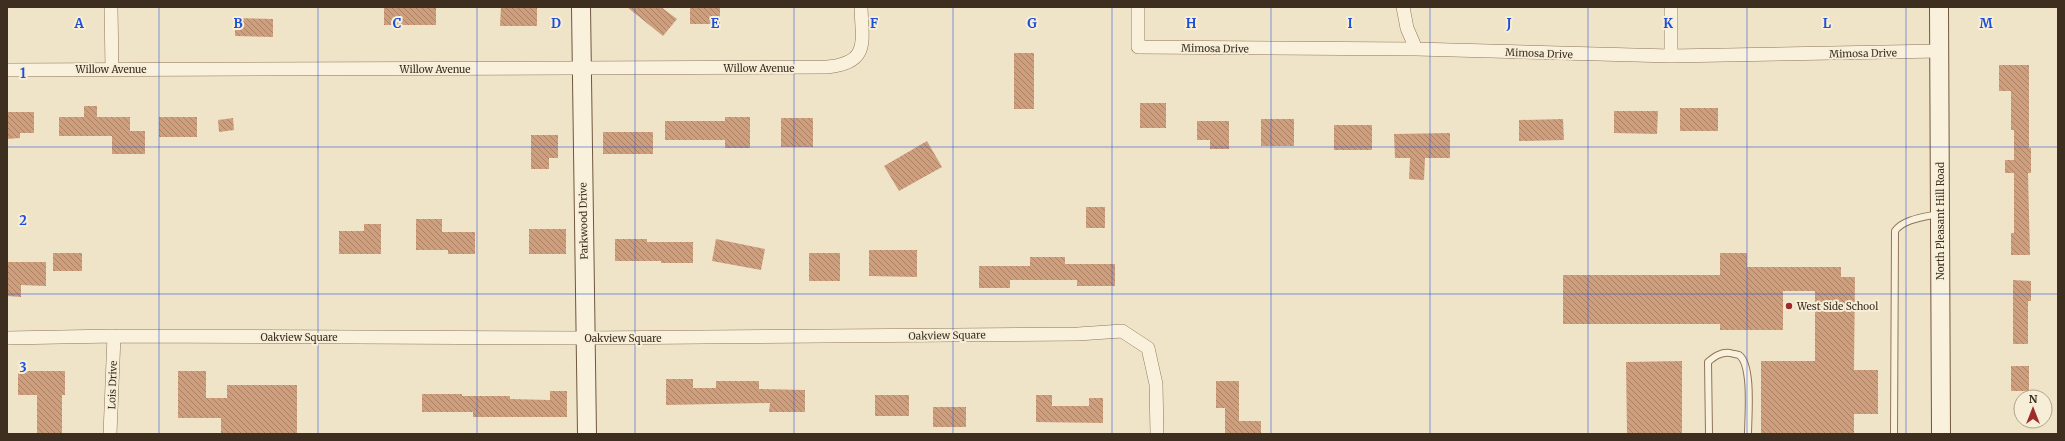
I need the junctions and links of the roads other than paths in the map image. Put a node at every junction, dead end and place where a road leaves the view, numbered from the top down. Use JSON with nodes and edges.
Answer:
{"nodes":[{"id":1,"x":111,"y":7,"type":"edge"},
{"id":2,"x":581,"y":7,"type":"edge"},
{"id":3,"x":861,"y":7,"type":"edge"},
{"id":4,"x":1138,"y":7,"type":"edge"},
{"id":5,"x":1403,"y":7,"type":"edge"},
{"id":6,"x":1671,"y":7,"type":"edge"},
{"id":7,"x":1939,"y":7,"type":"edge"},
{"id":8,"x":1416,"y":50,"type":"junction"},
{"id":9,"x":1939,"y":51,"type":"junction"},
{"id":10,"x":1671,"y":56,"type":"junction"},
{"id":11,"x":112,"y":69,"type":"junction"},
{"id":12,"x":580,"y":69,"type":"junction"},
{"id":13,"x":7,"y":70,"type":"edge"},
{"id":14,"x":1940,"y":214,"type":"junction"},
{"id":15,"x":114,"y":336,"type":"junction"},
{"id":16,"x":7,"y":338,"type":"edge"},
{"id":17,"x":586,"y":338,"type":"junction"},
{"id":18,"x":110,"y":434,"type":"edge"},
{"id":19,"x":587,"y":434,"type":"edge"},
{"id":20,"x":1157,"y":434,"type":"edge"},
{"id":21,"x":1709,"y":434,"type":"edge"},
{"id":22,"x":1748,"y":434,"type":"edge"},
{"id":23,"x":1894,"y":434,"type":"edge"},
{"id":24,"x":1941,"y":434,"type":"edge"}],
"edges":[{"from":1,"to":11,"type":"street"},
{"from":2,"to":12,"type":"street","name":"Parkwood Drive"},
{"from":3,"to":12,"type":"street","name":"Willow Avenue"},
{"from":4,"to":8,"type":"street","name":"Mimosa Drive"},
{"from":5,"to":8,"type":"street"},
{"from":6,"to":10,"type":"street"},
{"from":7,"to":9,"type":"street","name":"North Pleasant Hill Road"},
{"from":8,"to":10,"type":"street","name":"Mimosa Drive"},
{"from":9,"to":10,"type":"street","name":"Mimosa Drive"},
{"from":9,"to":14,"type":"street","name":"North Pleasant Hill Road"},
{"from":11,"to":12,"type":"street","name":"Willow Avenue"},
{"from":11,"to":13,"type":"street","name":"Willow Avenue"},
{"from":12,"to":17,"type":"street","name":"Parkwood Drive"},
{"from":14,"to":23,"type":"lane"},
{"from":14,"to":24,"type":"street","name":"North Pleasant Hill Road"},
{"from":15,"to":16,"type":"street","name":"Oakview Square"},
{"from":15,"to":17,"type":"street","name":"Oakview Square"},
{"from":15,"to":18,"type":"street","name":"Lois Drive"},
{"from":17,"to":19,"type":"street","name":"Parkwood Drive"},
{"from":17,"to":20,"type":"street","name":"Oakview Square"},
{"from":21,"to":22,"type":"lane"}]}
